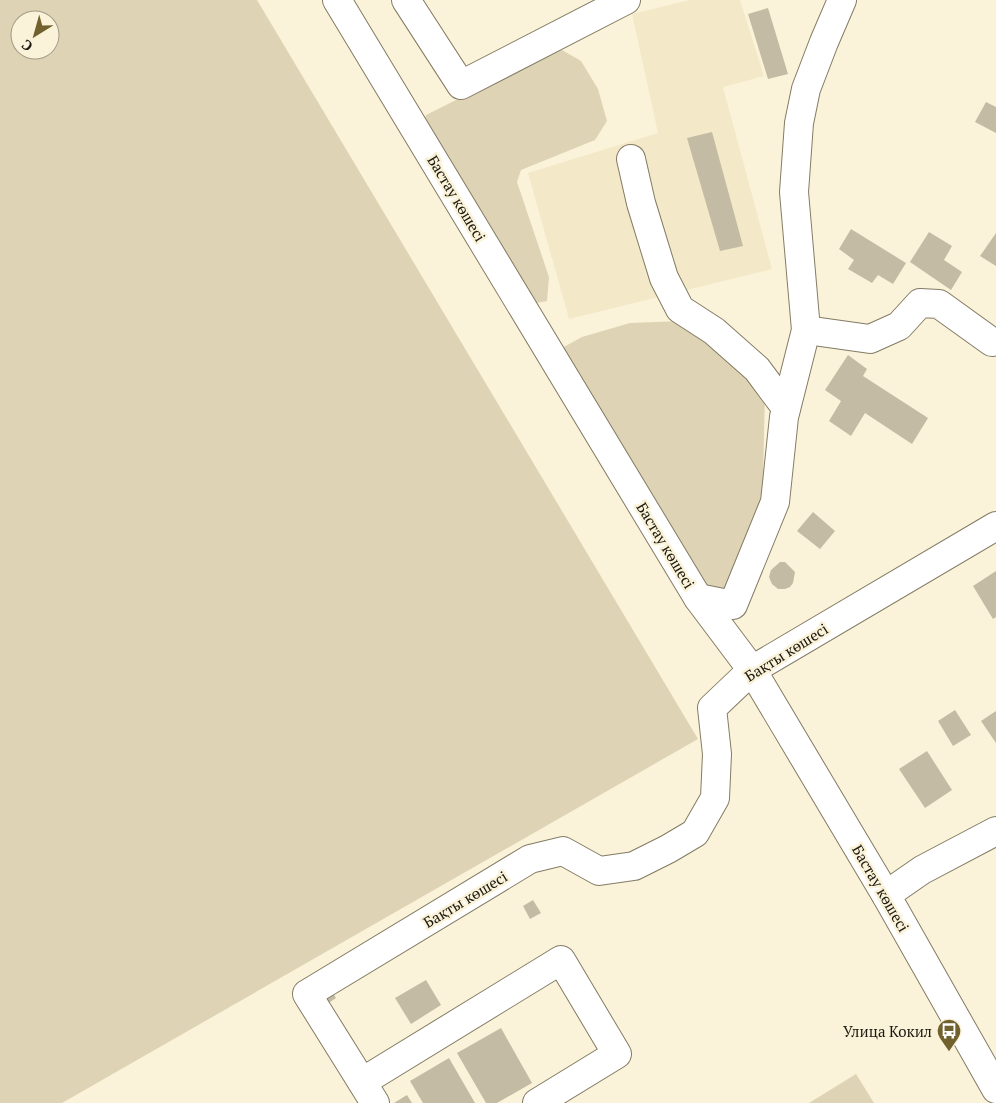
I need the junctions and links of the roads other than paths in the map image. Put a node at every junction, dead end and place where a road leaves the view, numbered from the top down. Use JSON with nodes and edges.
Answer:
{"nodes":[{"id":1,"x":337,"y":0,"type":"edge"},
{"id":2,"x":406,"y":0,"type":"edge"},
{"id":3,"x":626,"y":0,"type":"edge"},
{"id":4,"x":842,"y":0,"type":"edge"},
{"id":5,"x":631,"y":159,"type":"dead end"},
{"id":6,"x":806,"y":330,"type":"junction"},
{"id":7,"x":992,"y":342,"type":"dead end"},
{"id":8,"x":786,"y":408,"type":"junction"},
{"id":9,"x":996,"y":526,"type":"edge"},
{"id":10,"x":698,"y":598,"type":"junction"},
{"id":11,"x":752,"y":670,"type":"junction"},
{"id":12,"x":996,"y":831,"type":"edge"},
{"id":13,"x":886,"y":895,"type":"junction"},
{"id":14,"x":996,"y":1089,"type":"edge"},
{"id":15,"x":368,"y":1093,"type":"edge"},
{"id":16,"x":537,"y":1103,"type":"edge"}],
"edges":[{"from":1,"to":10,"type":"street","name":"Бастау көшесі"},
{"from":2,"to":3,"type":"street"},
{"from":4,"to":6,"type":"street"},
{"from":5,"to":8,"type":"street"},
{"from":6,"to":7,"type":"street"},
{"from":6,"to":8,"type":"street"},
{"from":8,"to":10,"type":"street"},
{"from":9,"to":11,"type":"street","name":"Бақты көшесі"},
{"from":10,"to":11,"type":"street","name":"Бастау көшесі"},
{"from":11,"to":13,"type":"street","name":"Бастау көшесі"},
{"from":11,"to":15,"type":"street","name":"Бақты көшесі"},
{"from":12,"to":13,"type":"street"},
{"from":13,"to":14,"type":"street","name":"Бастау көшесі"},
{"from":15,"to":16,"type":"street"}]}
